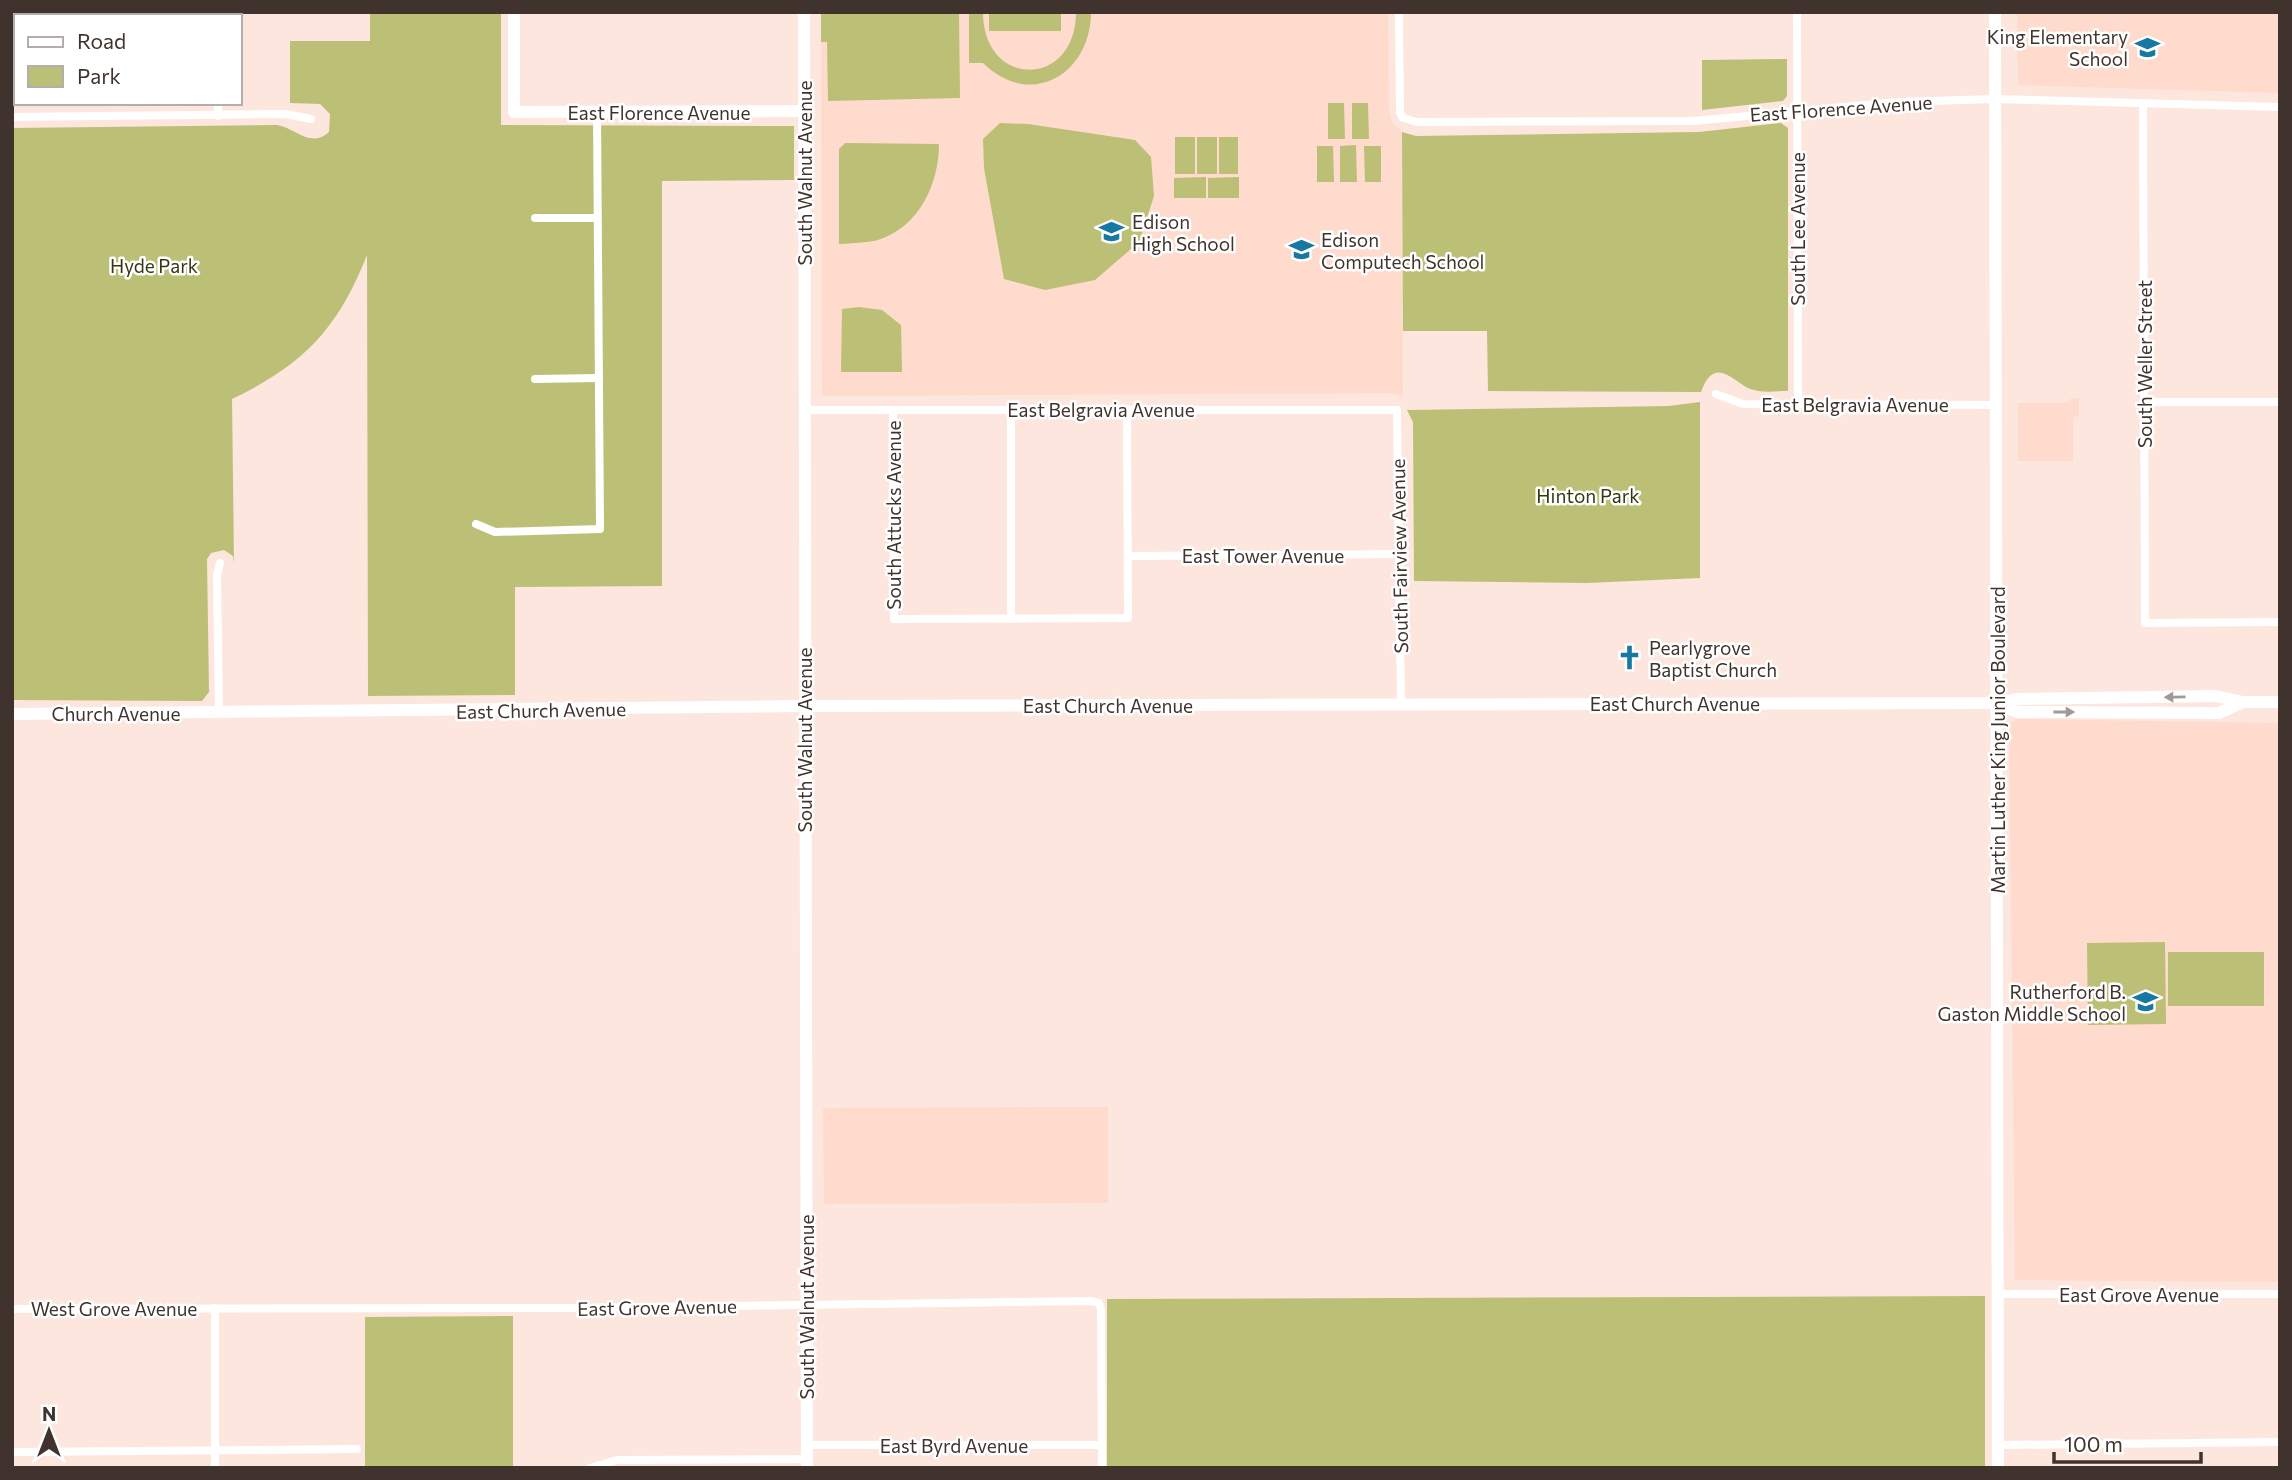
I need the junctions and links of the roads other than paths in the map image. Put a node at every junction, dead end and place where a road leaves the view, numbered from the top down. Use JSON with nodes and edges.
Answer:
{"nodes":[{"id":1,"x":514,"y":12,"type":"edge"},
{"id":2,"x":804,"y":12,"type":"edge"},
{"id":3,"x":1399,"y":12,"type":"edge"},
{"id":4,"x":1797,"y":12,"type":"edge"},
{"id":5,"x":1994,"y":12,"type":"edge"},
{"id":6,"x":1995,"y":99,"type":"junction"},
{"id":7,"x":218,"y":105,"type":"edge"},
{"id":8,"x":2143,"y":105,"type":"junction"},
{"id":9,"x":2280,"y":107,"type":"edge"},
{"id":10,"x":1797,"y":110,"type":"junction"},
{"id":11,"x":804,"y":111,"type":"junction"},
{"id":12,"x":597,"y":112,"type":"junction"},
{"id":13,"x":218,"y":116,"type":"junction"},
{"id":14,"x":12,"y":117,"type":"edge"},
{"id":15,"x":312,"y":119,"type":"dead end"},
{"id":16,"x":535,"y":218,"type":"dead end"},
{"id":17,"x":597,"y":218,"type":"junction"},
{"id":18,"x":535,"y":379,"type":"dead end"},
{"id":19,"x":598,"y":379,"type":"junction"},
{"id":20,"x":1716,"y":394,"type":"dead end"},
{"id":21,"x":2143,"y":402,"type":"junction"},
{"id":22,"x":2280,"y":402,"type":"edge"},
{"id":23,"x":1798,"y":404,"type":"junction"},
{"id":24,"x":1995,"y":405,"type":"junction"},
{"id":25,"x":1011,"y":409,"type":"junction"},
{"id":26,"x":1128,"y":409,"type":"junction"},
{"id":27,"x":804,"y":410,"type":"junction"},
{"id":28,"x":893,"y":410,"type":"junction"},
{"id":29,"x":1397,"y":410,"type":"joint"},
{"id":30,"x":476,"y":524,"type":"dead end"},
{"id":31,"x":1399,"y":554,"type":"junction"},
{"id":32,"x":1128,"y":556,"type":"junction"},
{"id":33,"x":220,"y":563,"type":"dead end"},
{"id":34,"x":1012,"y":619,"type":"junction"},
{"id":35,"x":2280,"y":622,"type":"edge"},
{"id":36,"x":2280,"y":702,"type":"edge"},
{"id":37,"x":1401,"y":703,"type":"junction"},
{"id":38,"x":1997,"y":703,"type":"junction"},
{"id":39,"x":804,"y":706,"type":"junction"},
{"id":40,"x":219,"y":713,"type":"junction"},
{"id":41,"x":12,"y":714,"type":"edge"},
{"id":42,"x":1997,"y":1294,"type":"junction"},
{"id":43,"x":2280,"y":1294,"type":"edge"},
{"id":44,"x":806,"y":1304,"type":"junction"},
{"id":45,"x":215,"y":1308,"type":"junction"},
{"id":46,"x":12,"y":1309,"type":"edge"},
{"id":47,"x":2280,"y":1442,"type":"edge"},
{"id":48,"x":807,"y":1445,"type":"junction"},
{"id":49,"x":1102,"y":1445,"type":"junction"},
{"id":50,"x":1997,"y":1445,"type":"junction"},
{"id":51,"x":357,"y":1449,"type":"dead end"},
{"id":52,"x":215,"y":1450,"type":"junction"},
{"id":53,"x":12,"y":1452,"type":"edge"},
{"id":54,"x":807,"y":1463,"type":"edge"},
{"id":55,"x":215,"y":1468,"type":"edge"},
{"id":56,"x":590,"y":1468,"type":"edge"},
{"id":57,"x":1102,"y":1468,"type":"edge"},
{"id":58,"x":1998,"y":1468,"type":"edge"}],
"edges":[{"from":1,"to":12,"type":"street","name":"East Florence Avenue"},
{"from":2,"to":11,"type":"street","name":"South Walnut Avenue"},
{"from":3,"to":10,"type":"street","name":"East Florence Avenue"},
{"from":4,"to":10,"type":"street","name":"South Lee Avenue"},
{"from":5,"to":6,"type":"street","name":"Martin Luther King Junior Boulevard"},
{"from":6,"to":8,"type":"street","name":"East Florence Avenue"},
{"from":6,"to":10,"type":"street","name":"East Florence Avenue"},
{"from":6,"to":24,"type":"street","name":"Martin Luther King Junior Boulevard"},
{"from":7,"to":13,"type":"street"},
{"from":8,"to":9,"type":"street","name":"East Florence Avenue"},
{"from":8,"to":21,"type":"street","name":"South Weller Street"},
{"from":10,"to":23,"type":"street","name":"South Lee Avenue"},
{"from":11,"to":12,"type":"street","name":"East Florence Avenue"},
{"from":11,"to":27,"type":"street","name":"South Walnut Avenue"},
{"from":12,"to":17,"type":"street"},
{"from":13,"to":14,"type":"street"},
{"from":13,"to":15,"type":"street"},
{"from":16,"to":17,"type":"street"},
{"from":17,"to":19,"type":"street"},
{"from":18,"to":19,"type":"street"},
{"from":19,"to":30,"type":"street"},
{"from":20,"to":23,"type":"street","name":"East Belgravia Avenue"},
{"from":21,"to":22,"type":"street"},
{"from":21,"to":35,"type":"street","name":"South Weller Street"},
{"from":23,"to":24,"type":"street","name":"East Belgravia Avenue"},
{"from":24,"to":38,"type":"street","name":"Martin Luther King Junior Boulevard"},
{"from":25,"to":26,"type":"street","name":"East Belgravia Avenue"},
{"from":25,"to":28,"type":"street","name":"East Belgravia Avenue"},
{"from":25,"to":34,"type":"street"},
{"from":26,"to":29,"type":"street","name":"East Belgravia Avenue"},
{"from":26,"to":32,"type":"street"},
{"from":27,"to":28,"type":"street","name":"East Belgravia Avenue"},
{"from":27,"to":39,"type":"street","name":"South Walnut Avenue"},
{"from":28,"to":34,"type":"street","name":"South Attucks Avenue"},
{"from":29,"to":31,"type":"street","name":"South Fairview Avenue"},
{"from":31,"to":32,"type":"street","name":"East Tower Avenue"},
{"from":31,"to":37,"type":"street","name":"South Fairview Avenue"},
{"from":32,"to":34,"type":"street"},
{"from":33,"to":40,"type":"street"},
{"from":36,"to":38,"type":"street","name":"East Church Avenue"},
{"from":37,"to":38,"type":"street","name":"East Church Avenue"},
{"from":37,"to":39,"type":"street","name":"East Church Avenue"},
{"from":38,"to":42,"type":"street","name":"Martin Luther King Junior Boulevard"},
{"from":39,"to":40,"type":"street","name":"East Church Avenue"},
{"from":39,"to":44,"type":"street","name":"South Walnut Avenue"},
{"from":40,"to":41,"type":"street","name":"Church Avenue"},
{"from":42,"to":43,"type":"street","name":"East Grove Avenue"},
{"from":42,"to":50,"type":"street","name":"Martin Luther King Junior Boulevard"},
{"from":44,"to":45,"type":"street","name":"East Grove Avenue"},
{"from":44,"to":48,"type":"street","name":"South Walnut Avenue"},
{"from":44,"to":49,"type":"street","name":"East Grove Avenue"},
{"from":45,"to":46,"type":"street","name":"West Grove Avenue"},
{"from":45,"to":52,"type":"street"},
{"from":47,"to":50,"type":"street"},
{"from":48,"to":49,"type":"street","name":"East Byrd Avenue"},
{"from":48,"to":54,"type":"street","name":"South Walnut Avenue"},
{"from":49,"to":57,"type":"street"},
{"from":50,"to":58,"type":"street","name":"Martin Luther King Junior Boulevard"},
{"from":51,"to":52,"type":"street"},
{"from":52,"to":53,"type":"street"},
{"from":52,"to":55,"type":"street"},
{"from":54,"to":56,"type":"street"}]}
